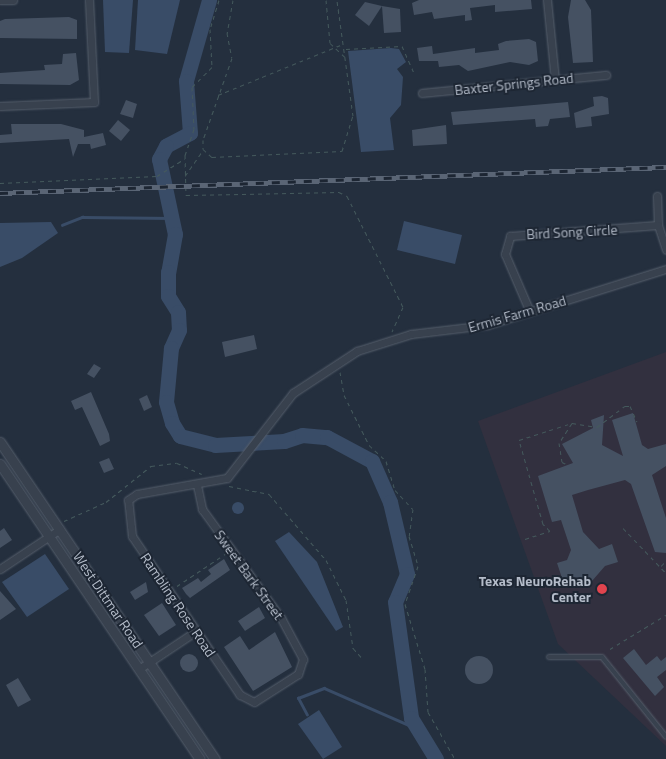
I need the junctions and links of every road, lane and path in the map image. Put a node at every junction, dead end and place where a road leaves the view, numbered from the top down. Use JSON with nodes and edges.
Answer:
{"nodes":[{"id":1,"x":0,"y":0,"type":"edge"},
{"id":2,"x":13,"y":0,"type":"edge"},
{"id":3,"x":89,"y":0,"type":"edge"},
{"id":4,"x":219,"y":0,"type":"edge"},
{"id":5,"x":233,"y":0,"type":"edge"},
{"id":6,"x":326,"y":0,"type":"edge"},
{"id":7,"x":337,"y":0,"type":"edge"},
{"id":8,"x":547,"y":0,"type":"edge"},
{"id":9,"x":343,"y":44,"type":"junction"},
{"id":10,"x":334,"y":49,"type":"junction"},
{"id":11,"x":345,"y":49,"type":"junction"},
{"id":12,"x":345,"y":58,"type":"junction"},
{"id":13,"x":414,"y":73,"type":"dead end"},
{"id":14,"x":606,"y":75,"type":"dead end"},
{"id":15,"x":555,"y":80,"type":"junction"},
{"id":16,"x":422,"y":93,"type":"dead end"},
{"id":17,"x":217,"y":96,"type":"junction"},
{"id":18,"x":0,"y":106,"type":"edge"},
{"id":19,"x":203,"y":149,"type":"junction"},
{"id":20,"x":185,"y":158,"type":"junction"},
{"id":21,"x":184,"y":177,"type":"junction"},
{"id":22,"x":0,"y":183,"type":"edge"},
{"id":23,"x":657,"y":196,"type":"dead end"},
{"id":24,"x":658,"y":225,"type":"junction"},
{"id":25,"x":666,"y":250,"type":"edge"},
{"id":26,"x":666,"y":269,"type":"edge"},
{"id":27,"x":530,"y":312,"type":"junction"},
{"id":28,"x":387,"y":334,"type":"dead end"},
{"id":29,"x":342,"y":360,"type":"junction"},
{"id":30,"x":637,"y":422,"type":"dead end"},
{"id":31,"x":572,"y":424,"type":"junction"},
{"id":32,"x":0,"y":442,"type":"edge"},
{"id":33,"x":0,"y":464,"type":"edge"},
{"id":34,"x":568,"y":465,"type":"dead end"},
{"id":35,"x":206,"y":478,"type":"dead end"},
{"id":36,"x":197,"y":485,"type":"junction"},
{"id":37,"x":228,"y":486,"type":"dead end"},
{"id":38,"x":127,"y":504,"type":"joint"},
{"id":39,"x":61,"y":525,"type":"junction"},
{"id":40,"x":624,"y":528,"type":"dead end"},
{"id":41,"x":50,"y":536,"type":"junction"},
{"id":42,"x":526,"y":539,"type":"dead end"},
{"id":43,"x":226,"y":554,"type":"dead end"},
{"id":44,"x":666,"y":561,"type":"edge"},
{"id":45,"x":660,"y":567,"type":"junction"},
{"id":46,"x":0,"y":569,"type":"edge"},
{"id":47,"x":666,"y":573,"type":"edge"},
{"id":48,"x":174,"y":587,"type":"dead end"},
{"id":49,"x":666,"y":615,"type":"edge"},
{"id":50,"x":196,"y":631,"type":"junction"},
{"id":51,"x":610,"y":649,"type":"dead end"},
{"id":52,"x":549,"y":657,"type":"dead end"},
{"id":53,"x":363,"y":658,"type":"dead end"},
{"id":54,"x":150,"y":662,"type":"junction"},
{"id":55,"x":139,"y":668,"type":"junction"},
{"id":56,"x":244,"y":700,"type":"joint"},
{"id":57,"x":666,"y":737,"type":"edge"},
{"id":58,"x":200,"y":759,"type":"edge"},
{"id":59,"x":215,"y":759,"type":"edge"},
{"id":60,"x":455,"y":759,"type":"edge"}],
"edges":[{"from":1,"to":2,"type":"street"},
{"from":3,"to":18,"type":"street"},
{"from":4,"to":20,"type":"path"},
{"from":5,"to":17,"type":"path"},
{"from":6,"to":10,"type":"path"},
{"from":7,"to":9,"type":"path"},
{"from":8,"to":15,"type":"street"},
{"from":9,"to":10,"type":"path"},
{"from":9,"to":11,"type":"path"},
{"from":10,"to":12,"type":"path"},
{"from":10,"to":17,"type":"path"},
{"from":11,"to":12,"type":"path"},
{"from":11,"to":13,"type":"path"},
{"from":12,"to":19,"type":"path"},
{"from":14,"to":15,"type":"street","name":"Baxter Springs Road"},
{"from":15,"to":16,"type":"street","name":"Baxter Springs Road"},
{"from":17,"to":19,"type":"path"},
{"from":19,"to":21,"type":"path"},
{"from":20,"to":21,"type":"path"},
{"from":20,"to":22,"type":"path"},
{"from":21,"to":28,"type":"path"},
{"from":23,"to":24,"type":"street"},
{"from":24,"to":25,"type":"street"},
{"from":24,"to":27,"type":"street","name":"Bird Song Circle"},
{"from":26,"to":27,"type":"street","name":"Ermis Farm Road"},
{"from":27,"to":29,"type":"street","name":"Ermis Farm Road"},
{"from":29,"to":36,"type":"street","name":"Ermis Farm Road"},
{"from":29,"to":60,"type":"path"},
{"from":30,"to":31,"type":"path"},
{"from":31,"to":34,"type":"path"},
{"from":31,"to":42,"type":"path"},
{"from":32,"to":39,"type":"street","name":"West Dittmar Road"},
{"from":33,"to":41,"type":"street","name":"West Dittmar Road"},
{"from":35,"to":39,"type":"path"},
{"from":36,"to":38,"type":"street","name":"Ermis Farm Road"},
{"from":36,"to":56,"type":"street","name":"Sweet Bark Street"},
{"from":37,"to":53,"type":"path"},
{"from":38,"to":50,"type":"street","name":"Rambling Rose Road"},
{"from":39,"to":41,"type":"street"},
{"from":39,"to":54,"type":"street","name":"West Dittmar Road"},
{"from":40,"to":45,"type":"path"},
{"from":41,"to":46,"type":"street"},
{"from":41,"to":55,"type":"street","name":"West Dittmar Road"},
{"from":43,"to":48,"type":"path"},
{"from":44,"to":45,"type":"path"},
{"from":45,"to":47,"type":"path"},
{"from":49,"to":51,"type":"path"},
{"from":50,"to":54,"type":"street"},
{"from":50,"to":56,"type":"street","name":"Rambling Rose Road"},
{"from":52,"to":57,"type":"lane"},
{"from":54,"to":55,"type":"street"},
{"from":54,"to":59,"type":"street","name":"West Dittmar Road"},
{"from":55,"to":58,"type":"street","name":"West Dittmar Road"}]}
